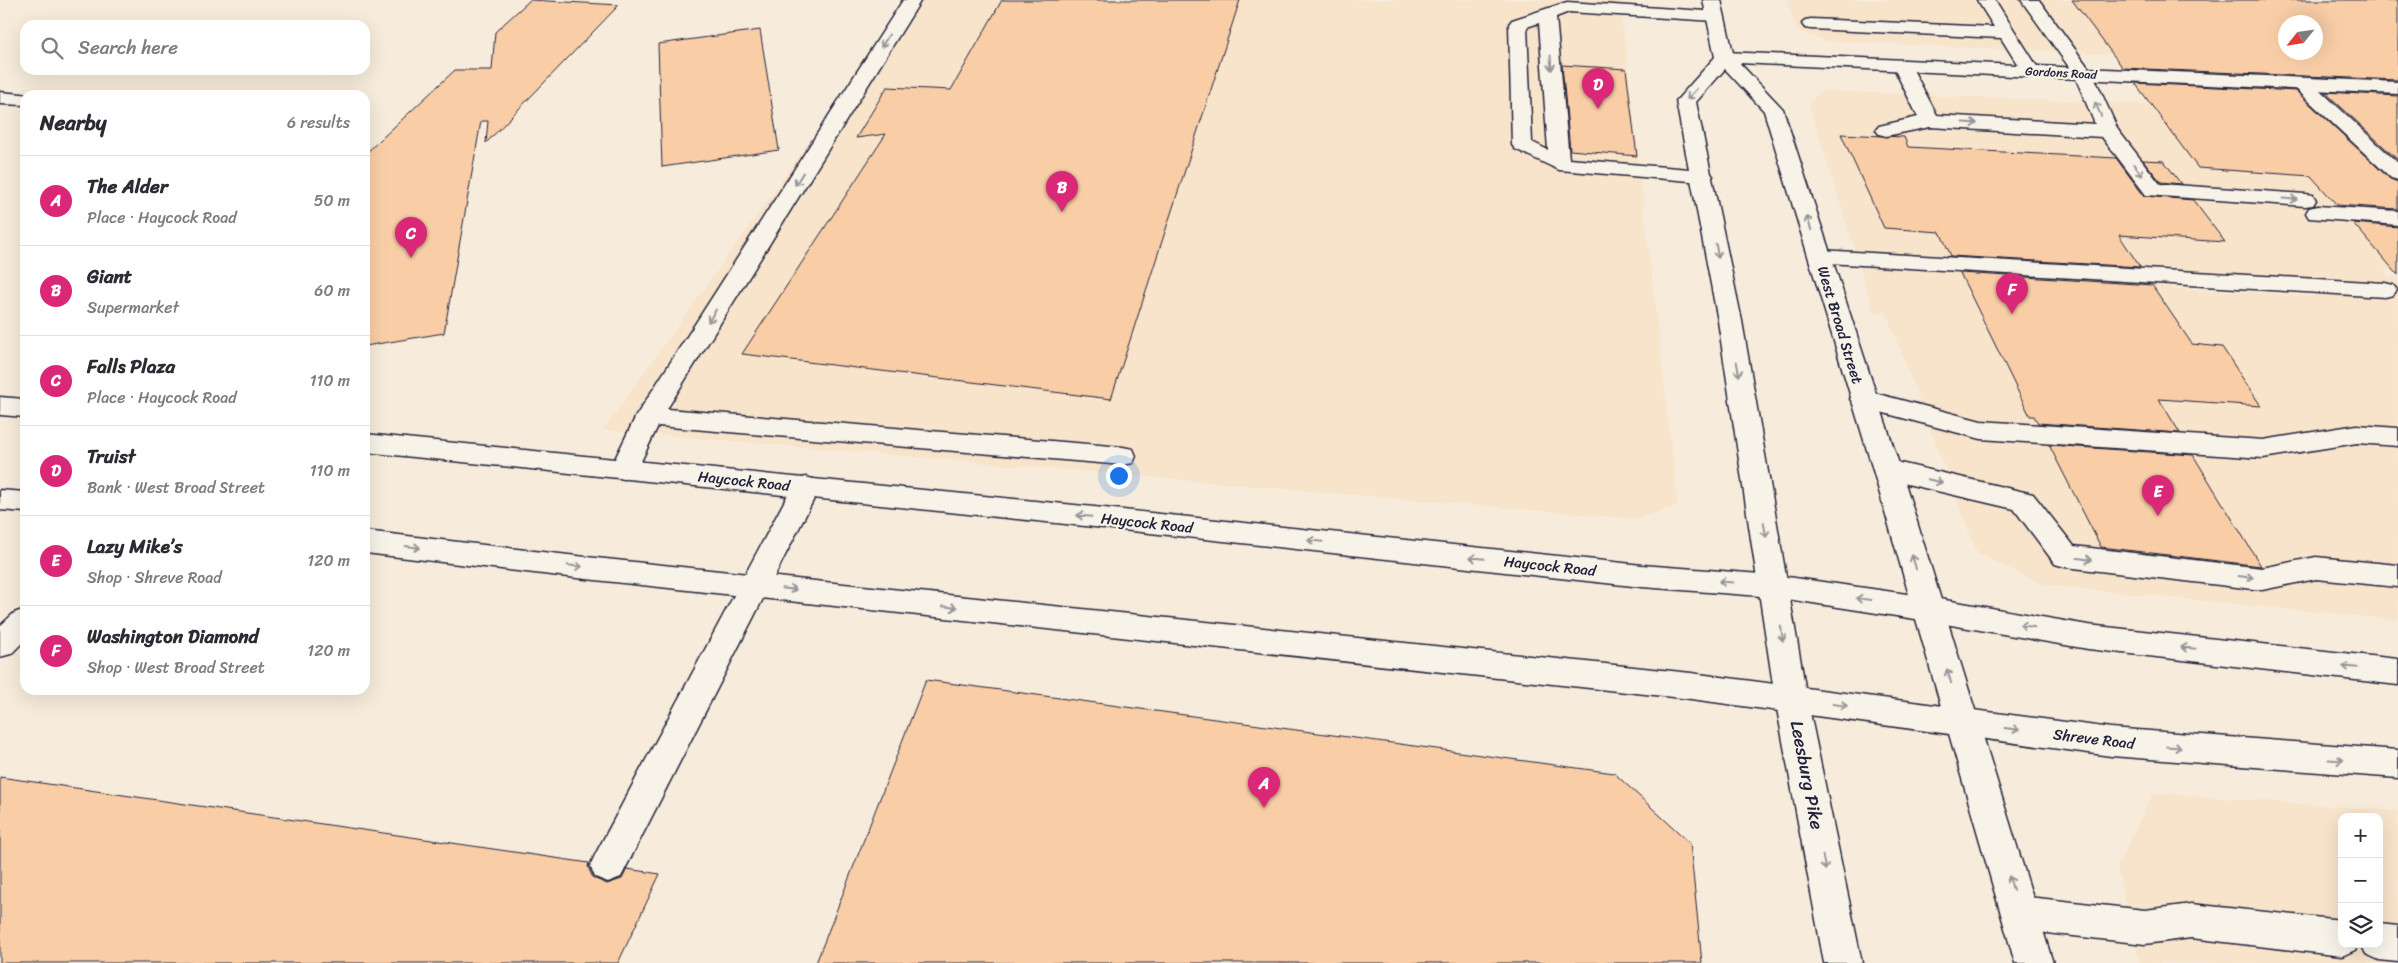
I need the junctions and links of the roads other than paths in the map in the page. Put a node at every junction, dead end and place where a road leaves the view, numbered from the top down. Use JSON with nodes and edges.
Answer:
{"nodes":[{"id":1,"x":912,"y":0,"type":"edge"},
{"id":2,"x":1986,"y":0,"type":"edge"},
{"id":3,"x":2030,"y":0,"type":"edge"},
{"id":4,"x":1567,"y":4,"type":"edge"},
{"id":5,"x":1713,"y":8,"type":"edge"},
{"id":6,"x":1547,"y":14,"type":"junction"},
{"id":7,"x":1811,"y":24,"type":"dead end"},
{"id":8,"x":2007,"y":33,"type":"junction"},
{"id":9,"x":1725,"y":58,"type":"junction"},
{"id":10,"x":1902,"y":66,"type":"junction"},
{"id":11,"x":2031,"y":71,"type":"junction"},
{"id":12,"x":2082,"y":74,"type":"junction"},
{"id":13,"x":2302,"y":84,"type":"junction"},
{"id":14,"x":2398,"y":88,"type":"edge"},
{"id":15,"x":0,"y":98,"type":"edge"},
{"id":16,"x":20,"y":99,"type":"edge"},
{"id":17,"x":1930,"y":121,"type":"junction"},
{"id":18,"x":1886,"y":130,"type":"dead end"},
{"id":19,"x":2108,"y":131,"type":"junction"},
{"id":20,"x":1559,"y":164,"type":"junction"},
{"id":21,"x":2398,"y":174,"type":"edge"},
{"id":22,"x":1702,"y":176,"type":"junction"},
{"id":23,"x":2398,"y":218,"type":"edge"},
{"id":24,"x":1820,"y":257,"type":"junction"},
{"id":25,"x":2385,"y":290,"type":"dead end"},
{"id":26,"x":1863,"y":399,"type":"junction"},
{"id":27,"x":0,"y":406,"type":"edge"},
{"id":28,"x":20,"y":408,"type":"edge"},
{"id":29,"x":649,"y":416,"type":"junction"},
{"id":30,"x":2398,"y":437,"type":"edge"},
{"id":31,"x":370,"y":444,"type":"edge"},
{"id":32,"x":1123,"y":456,"type":"dead end"},
{"id":33,"x":624,"y":469,"type":"junction"},
{"id":34,"x":1888,"y":470,"type":"junction"},
{"id":35,"x":806,"y":487,"type":"junction"},
{"id":36,"x":0,"y":500,"type":"edge"},
{"id":37,"x":20,"y":502,"type":"edge"},
{"id":38,"x":370,"y":543,"type":"edge"},
{"id":39,"x":2398,"y":576,"type":"edge"},
{"id":40,"x":755,"y":586,"type":"junction"},
{"id":41,"x":1774,"y":586,"type":"junction"},
{"id":42,"x":1928,"y":609,"type":"junction"},
{"id":43,"x":20,"y":626,"type":"edge"},
{"id":44,"x":0,"y":645,"type":"edge"},
{"id":45,"x":2398,"y":672,"type":"edge"},
{"id":46,"x":1792,"y":698,"type":"junction"},
{"id":47,"x":1964,"y":723,"type":"junction"},
{"id":48,"x":2398,"y":764,"type":"edge"},
{"id":49,"x":608,"y":866,"type":"dead end"},
{"id":50,"x":2020,"y":913,"type":"junction"},
{"id":51,"x":2338,"y":938,"type":"edge"},
{"id":52,"x":2383,"y":942,"type":"edge"},
{"id":53,"x":2398,"y":944,"type":"edge"},
{"id":54,"x":1843,"y":963,"type":"edge"},
{"id":55,"x":2034,"y":963,"type":"edge"}],
"edges":[{"from":1,"to":29,"type":"main road","one_way":true},
{"from":2,"to":8,"type":"main road"},
{"from":3,"to":12,"type":"main road"},
{"from":4,"to":5,"type":"main road"},
{"from":4,"to":6,"type":"main road"},
{"from":5,"to":9,"type":"main road","name":"West Broad Street"},
{"from":6,"to":20,"type":"main road","one_way":true},
{"from":6,"to":20,"type":"main road"},
{"from":7,"to":8,"type":"main road"},
{"from":8,"to":11,"type":"main road"},
{"from":9,"to":10,"type":"main road","name":"Gordons Road"},
{"from":9,"to":22,"type":"main road","one_way":true},
{"from":24,"to":9,"type":"main road","name":"West Broad Street","one_way":true},
{"from":10,"to":11,"type":"main road","name":"Gordons Road"},
{"from":10,"to":17,"type":"main road"},
{"from":11,"to":12,"type":"main road","name":"Gordons Road"},
{"from":12,"to":13,"type":"main road","name":"Gordons Road"},
{"from":19,"to":12,"type":"main road","one_way":true},
{"from":13,"to":14,"type":"main road","name":"Gordons Road"},
{"from":13,"to":21,"type":"main road"},
{"from":15,"to":16,"type":"main road"},
{"from":17,"to":18,"type":"main road"},
{"from":17,"to":19,"type":"main road","one_way":true},
{"from":19,"to":23,"type":"main road","one_way":true},
{"from":20,"to":22,"type":"main road"},
{"from":22,"to":41,"type":"main road","one_way":true},
{"from":24,"to":25,"type":"main road"},
{"from":24,"to":26,"type":"main road","name":"West Broad Street"},
{"from":26,"to":30,"type":"main road"},
{"from":26,"to":34,"type":"main road","name":"West Broad Street"},
{"from":27,"to":28,"type":"main road"},
{"from":29,"to":32,"type":"main road"},
{"from":29,"to":33,"type":"main road"},
{"from":31,"to":33,"type":"main road","name":"Haycock Road"},
{"from":33,"to":35,"type":"main road","name":"Haycock Road"},
{"from":34,"to":39,"type":"main road","one_way":true},
{"from":42,"to":34,"type":"main road","name":"West Broad Street","one_way":true},
{"from":35,"to":40,"type":"main road"},
{"from":41,"to":35,"type":"main road","name":"Haycock Road","one_way":true},
{"from":36,"to":37,"type":"main road"},
{"from":38,"to":40,"type":"main road","one_way":true},
{"from":40,"to":46,"type":"main road","one_way":true},
{"from":40,"to":49,"type":"main road"},
{"from":42,"to":41,"type":"main road","name":"Haycock Road","one_way":true},
{"from":41,"to":46,"type":"main road","name":"Leesburg Pike","one_way":true},
{"from":45,"to":42,"type":"main road","one_way":true},
{"from":47,"to":42,"type":"main road","one_way":true},
{"from":43,"to":44,"type":"main road"},
{"from":46,"to":47,"type":"main road","name":"Shreve Road","one_way":true},
{"from":46,"to":54,"type":"main road","name":"Leesburg Pike","one_way":true},
{"from":47,"to":48,"type":"main road","name":"Shreve Road","one_way":true},
{"from":50,"to":47,"type":"main road","one_way":true},
{"from":50,"to":51,"type":"main road"},
{"from":50,"to":55,"type":"main road"},
{"from":52,"to":53,"type":"main road"}]}
